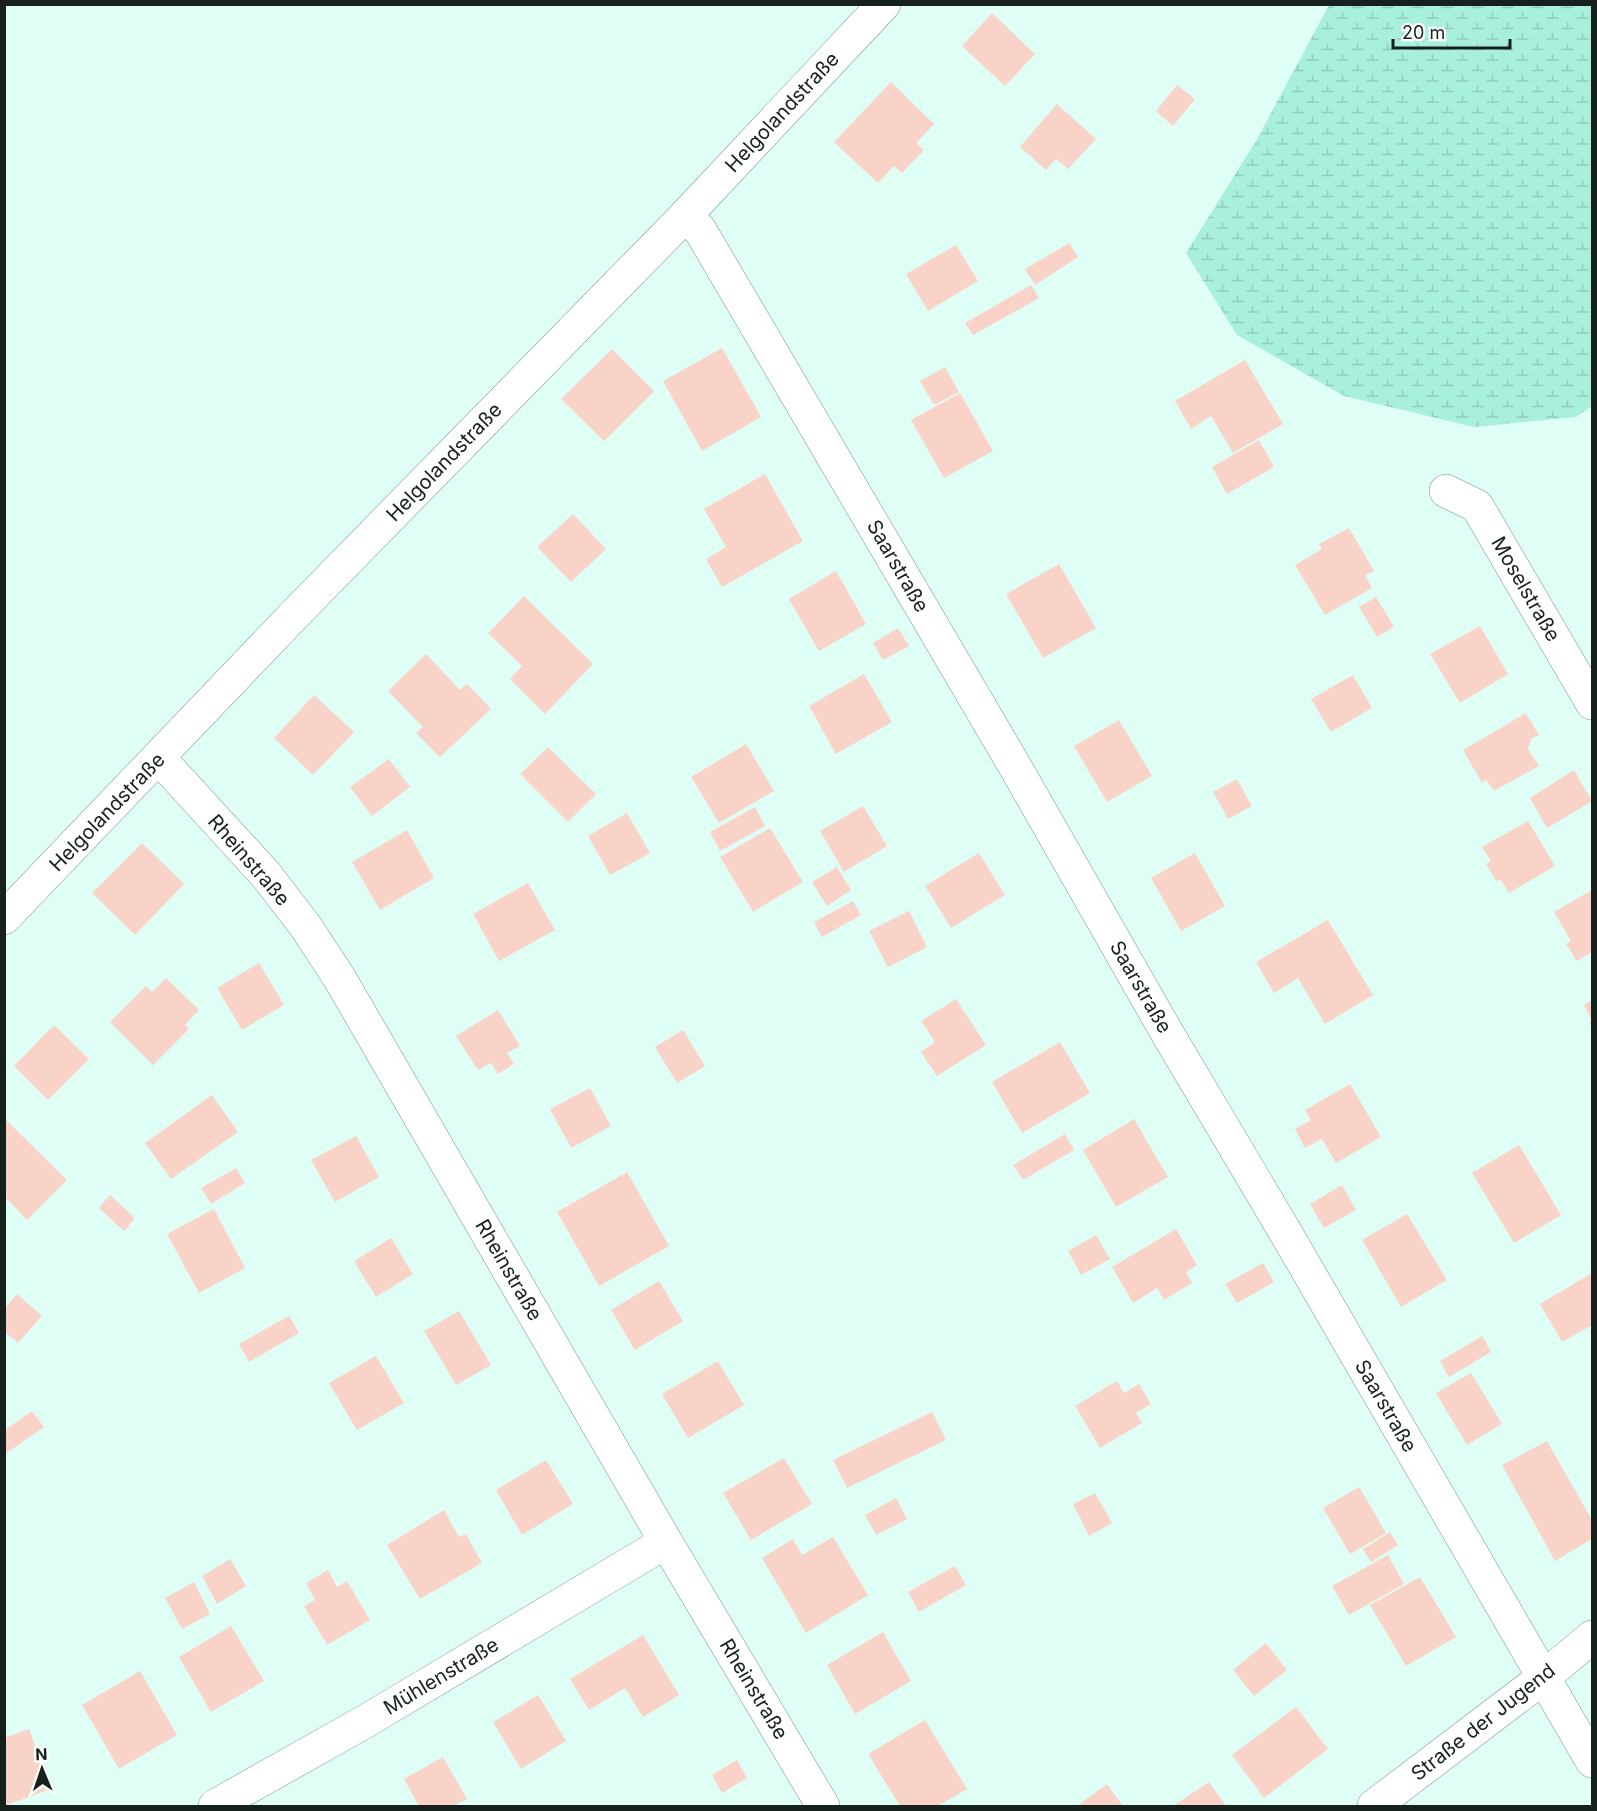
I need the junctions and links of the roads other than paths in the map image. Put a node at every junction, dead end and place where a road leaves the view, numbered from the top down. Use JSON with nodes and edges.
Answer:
{"nodes":[{"id":1,"x":884,"y":4,"type":"edge"},
{"id":2,"x":685,"y":216,"type":"junction"},
{"id":3,"x":1446,"y":490,"type":"dead end"},
{"id":4,"x":1593,"y":703,"type":"edge"},
{"id":5,"x":159,"y":758,"type":"junction"},
{"id":6,"x":4,"y":918,"type":"edge"},
{"id":7,"x":666,"y":1542,"type":"junction"},
{"id":8,"x":1593,"y":1636,"type":"edge"},
{"id":9,"x":1544,"y":1677,"type":"junction"},
{"id":10,"x":1593,"y":1761,"type":"edge"},
{"id":11,"x":214,"y":1806,"type":"edge"},
{"id":12,"x":823,"y":1806,"type":"edge"},
{"id":13,"x":1374,"y":1806,"type":"edge"}],
"edges":[{"from":1,"to":2,"type":"street","name":"Helgolandstraße"},
{"from":2,"to":5,"type":"street","name":"Helgolandstraße"},
{"from":2,"to":9,"type":"street","name":"Saarstraße"},
{"from":3,"to":4,"type":"street","name":"Moselstraße"},
{"from":5,"to":6,"type":"street","name":"Helgolandstraße"},
{"from":5,"to":7,"type":"street","name":"Rheinstraße"},
{"from":7,"to":11,"type":"street","name":"Mühlenstraße"},
{"from":7,"to":12,"type":"street","name":"Rheinstraße"},
{"from":8,"to":9,"type":"street","name":"Straße der Jugend"},
{"from":9,"to":10,"type":"street","name":"Saarstraße"},
{"from":9,"to":13,"type":"street","name":"Straße der Jugend"}]}
